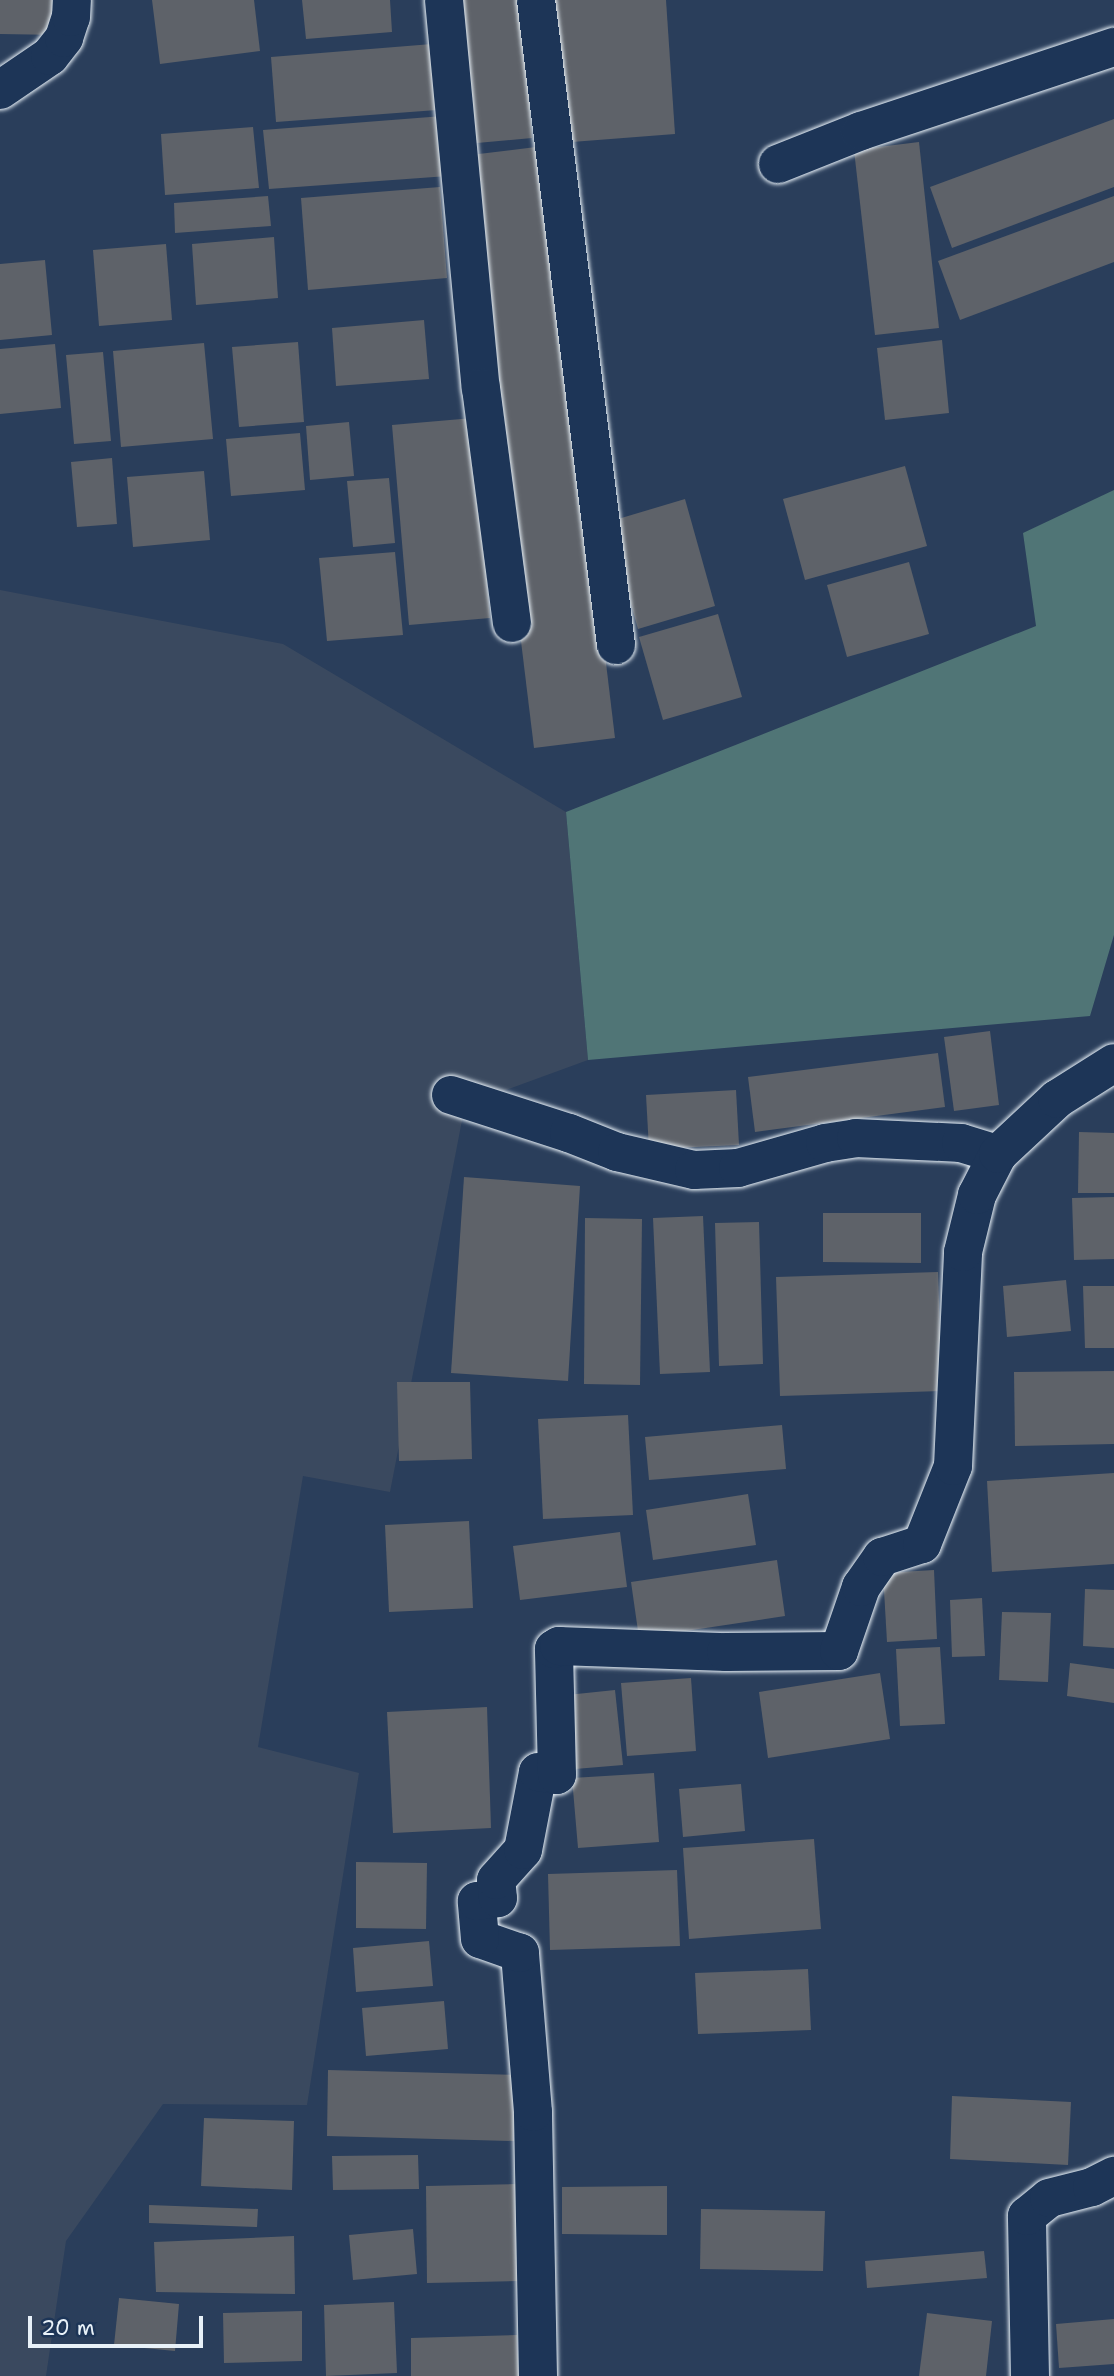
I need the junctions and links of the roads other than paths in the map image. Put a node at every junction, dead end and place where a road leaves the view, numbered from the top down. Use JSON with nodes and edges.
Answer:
{"nodes":[{"id":1,"x":72,"y":0,"type":"edge"},
{"id":2,"x":444,"y":0,"type":"edge"},
{"id":3,"x":536,"y":0,"type":"edge"},
{"id":4,"x":1114,"y":47,"type":"edge"},
{"id":5,"x":4,"y":84,"type":"edge"},
{"id":6,"x":778,"y":164,"type":"dead end"},
{"id":7,"x":512,"y":623,"type":"dead end"},
{"id":8,"x":616,"y":645,"type":"dead end"},
{"id":9,"x":1114,"y":1063,"type":"edge"},
{"id":10,"x":451,"y":1095,"type":"dead end"},
{"id":11,"x":998,"y":1154,"type":"junction"},
{"id":12,"x":1114,"y":2176,"type":"edge"},
{"id":13,"x":538,"y":2376,"type":"edge"},
{"id":14,"x":1030,"y":2376,"type":"edge"}],
"edges":[{"from":1,"to":5,"type":"street"},
{"from":2,"to":7,"type":"street"},
{"from":3,"to":8,"type":"street"},
{"from":4,"to":6,"type":"street"},
{"from":9,"to":11,"type":"street"},
{"from":10,"to":11,"type":"street"},
{"from":11,"to":13,"type":"street"},
{"from":12,"to":14,"type":"street"}]}
